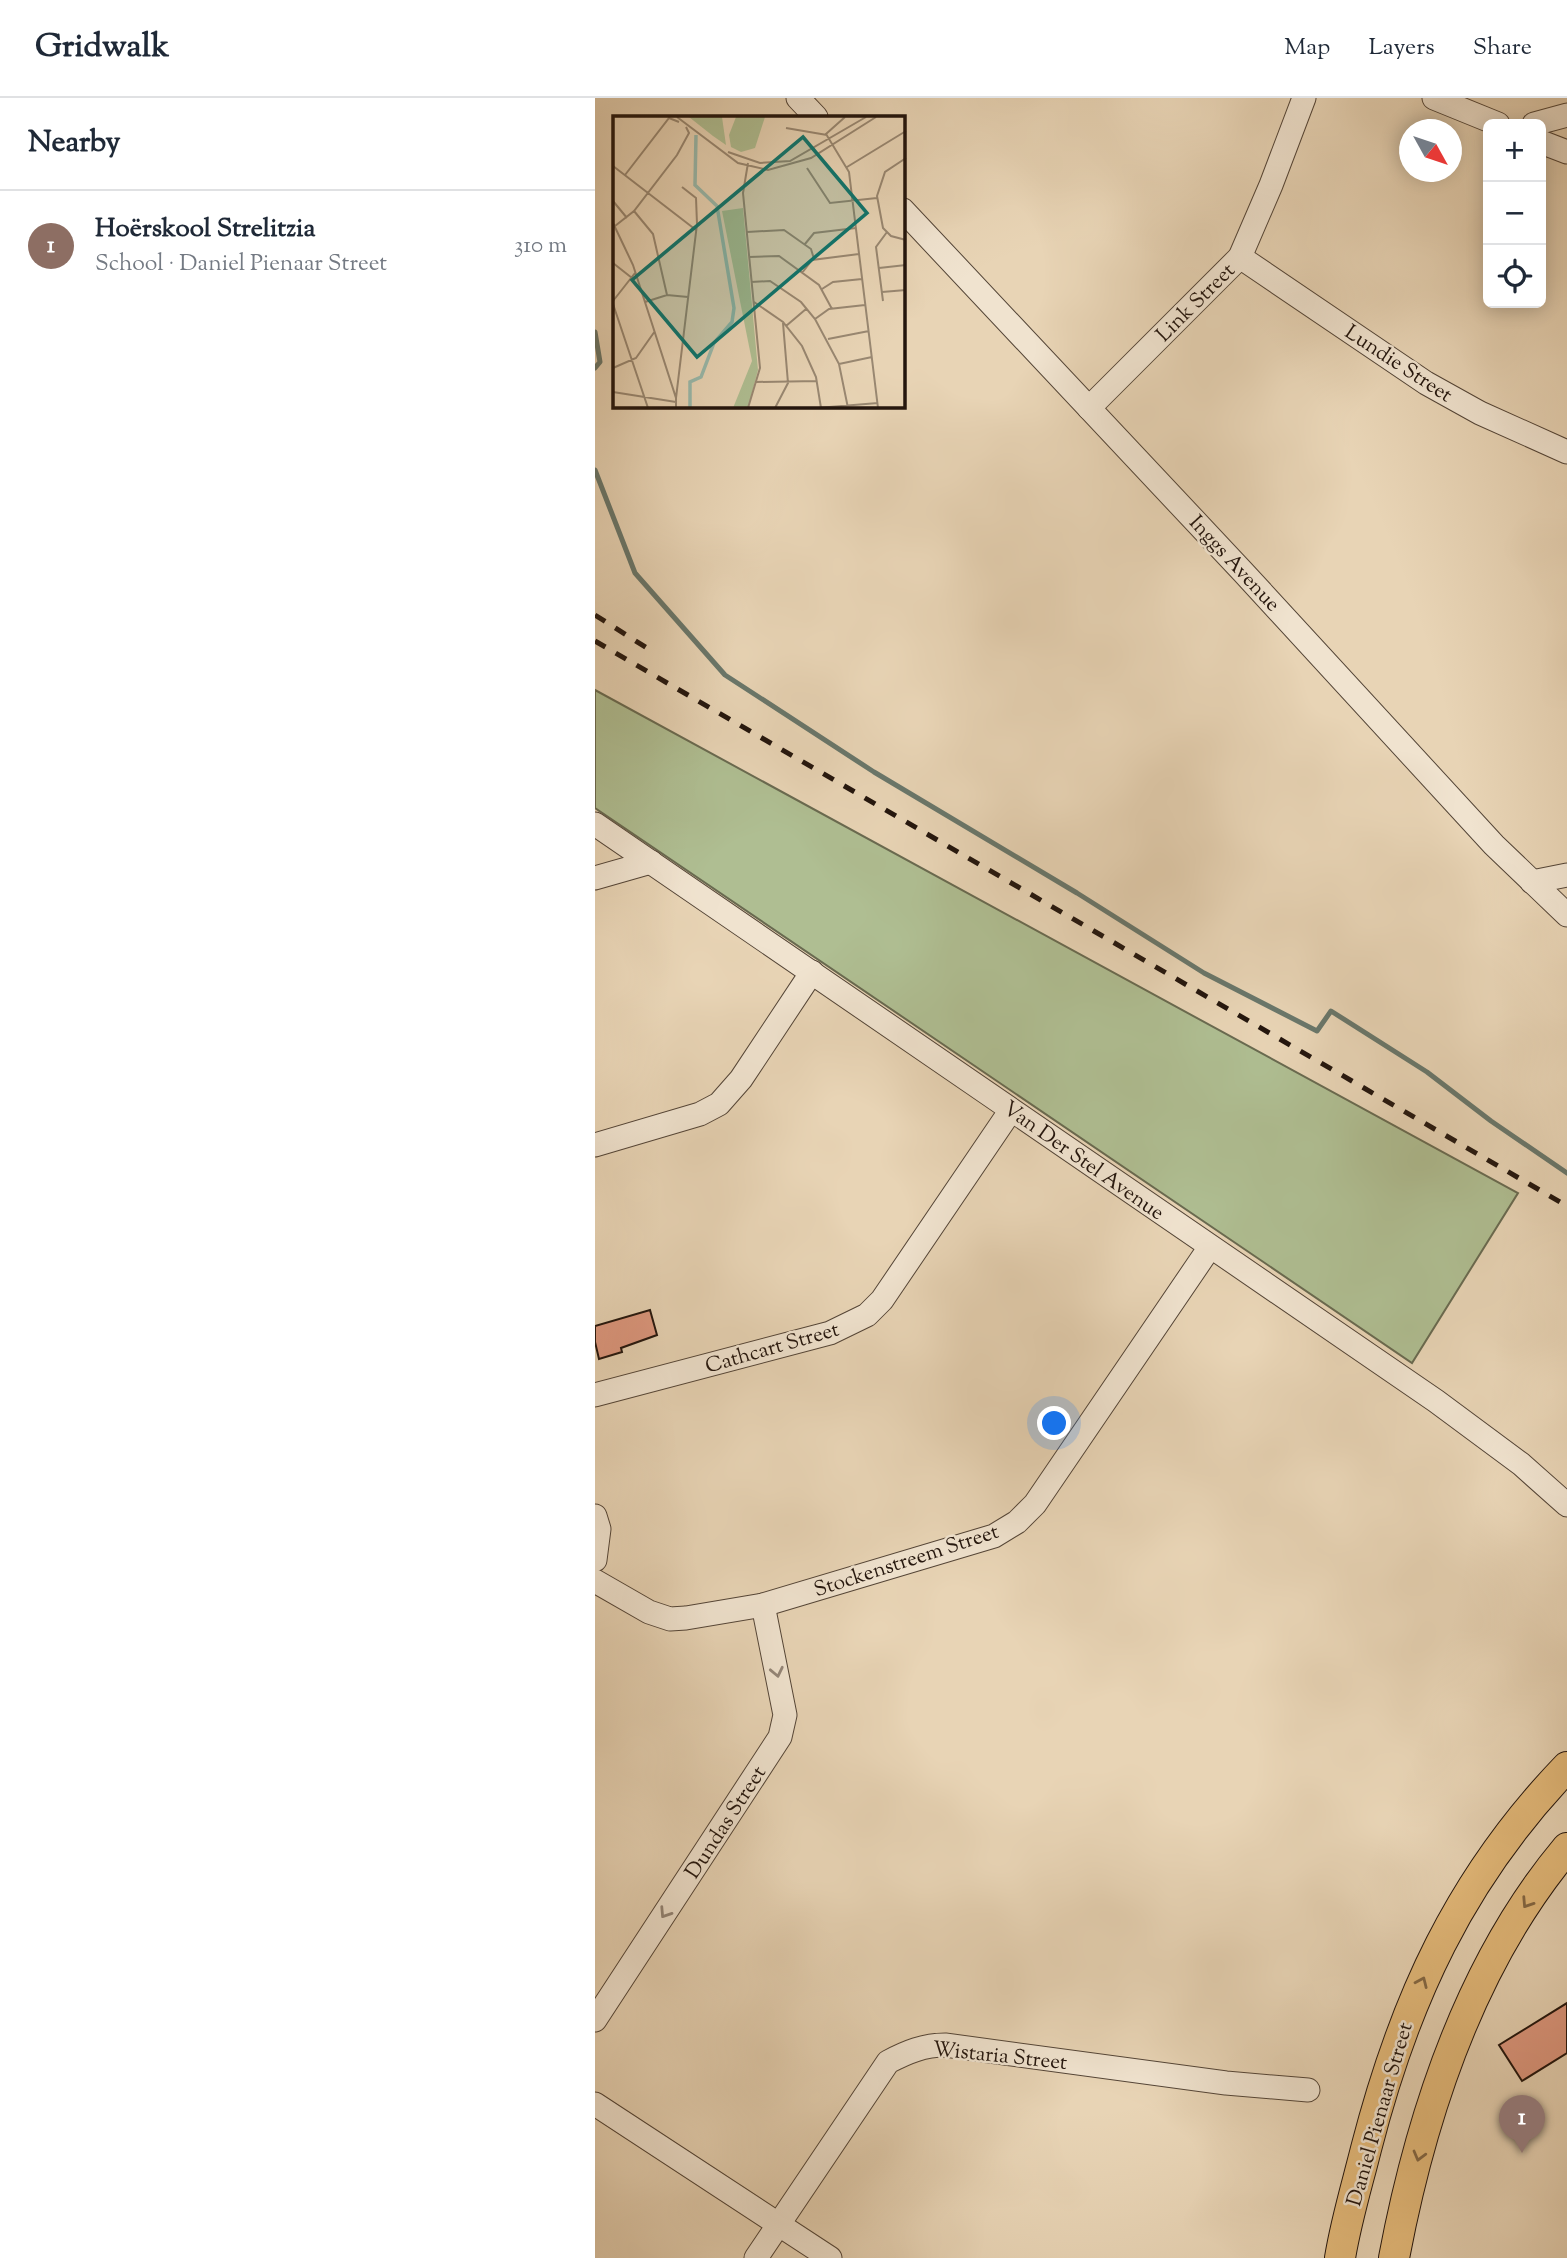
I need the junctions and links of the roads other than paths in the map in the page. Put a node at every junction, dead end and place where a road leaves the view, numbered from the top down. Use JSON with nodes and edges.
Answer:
{"nodes":[{"id":1,"x":797,"y":98,"type":"edge"},
{"id":2,"x":1304,"y":98,"type":"edge"},
{"id":3,"x":1434,"y":98,"type":"edge"},
{"id":4,"x":1567,"y":115,"type":"edge"},
{"id":5,"x":815,"y":116,"type":"edge"},
{"id":6,"x":1486,"y":119,"type":"edge"},
{"id":7,"x":1546,"y":121,"type":"edge"},
{"id":8,"x":1546,"y":144,"type":"edge"},
{"id":9,"x":1567,"y":152,"type":"edge"},
{"id":10,"x":905,"y":212,"type":"edge"},
{"id":11,"x":1240,"y":257,"type":"junction"},
{"id":12,"x":1089,"y":408,"type":"junction"},
{"id":13,"x":1567,"y":452,"type":"edge"},
{"id":14,"x":595,"y":824,"type":"edge"},
{"id":15,"x":651,"y":862,"type":"junction"},
{"id":16,"x":1567,"y":874,"type":"edge"},
{"id":17,"x":595,"y":878,"type":"edge"},
{"id":18,"x":1532,"y":882,"type":"junction"},
{"id":19,"x":1567,"y":915,"type":"edge"},
{"id":20,"x":812,"y":972,"type":"junction"},
{"id":21,"x":1011,"y":1110,"type":"junction"},
{"id":22,"x":595,"y":1145,"type":"edge"},
{"id":23,"x":1210,"y":1247,"type":"junction"},
{"id":24,"x":595,"y":1395,"type":"edge"},
{"id":25,"x":1567,"y":1505,"type":"edge"},
{"id":26,"x":595,"y":1516,"type":"edge"},
{"id":27,"x":595,"y":1559,"type":"edge"},
{"id":28,"x":595,"y":1581,"type":"edge"},
{"id":29,"x":763,"y":1605,"type":"junction"},
{"id":30,"x":1567,"y":1767,"type":"edge"},
{"id":31,"x":1567,"y":1848,"type":"edge"},
{"id":32,"x":595,"y":2020,"type":"edge"},
{"id":33,"x":1308,"y":2090,"type":"dead end"},
{"id":34,"x":595,"y":2104,"type":"edge"},
{"id":35,"x":779,"y":2224,"type":"junction"},
{"id":36,"x":756,"y":2258,"type":"edge"},
{"id":37,"x":830,"y":2258,"type":"edge"},
{"id":38,"x":1340,"y":2258,"type":"edge"},
{"id":39,"x":1394,"y":2258,"type":"edge"}],
"edges":[{"from":1,"to":5,"type":"street"},
{"from":2,"to":11,"type":"street","name":"Link Street"},
{"from":3,"to":6,"type":"street"},
{"from":4,"to":7,"type":"street"},
{"from":8,"to":9,"type":"street"},
{"from":10,"to":12,"type":"street","name":"Inggs Avenue"},
{"from":11,"to":12,"type":"street","name":"Link Street"},
{"from":11,"to":13,"type":"street","name":"Lundie Street"},
{"from":12,"to":18,"type":"street","name":"Inggs Avenue"},
{"from":14,"to":15,"type":"street","name":"Van Der Stel Avenue"},
{"from":15,"to":17,"type":"street"},
{"from":15,"to":20,"type":"street","name":"Van Der Stel Avenue"},
{"from":16,"to":18,"type":"street"},
{"from":18,"to":19,"type":"street","name":"Inggs Avenue"},
{"from":20,"to":21,"type":"street","name":"Van Der Stel Avenue"},
{"from":20,"to":22,"type":"street"},
{"from":21,"to":23,"type":"street","name":"Van Der Stel Avenue"},
{"from":21,"to":24,"type":"street","name":"Cathcart Street"},
{"from":23,"to":25,"type":"street","name":"Van Der Stel Avenue"},
{"from":23,"to":29,"type":"street","name":"Stockenstreem Street"},
{"from":26,"to":27,"type":"street"},
{"from":28,"to":29,"type":"street","name":"Stockenstreem Street"},
{"from":29,"to":32,"type":"street","name":"Dundas Street","one_way":true},
{"from":38,"to":30,"type":"main road","name":"Daniel Pienaar Street","one_way":true},
{"from":31,"to":39,"type":"main road","one_way":true},
{"from":33,"to":35,"type":"street","name":"Wistaria Street"},
{"from":34,"to":35,"type":"street"},
{"from":35,"to":36,"type":"street","name":"Wistaria Street"},
{"from":35,"to":37,"type":"street"}]}
